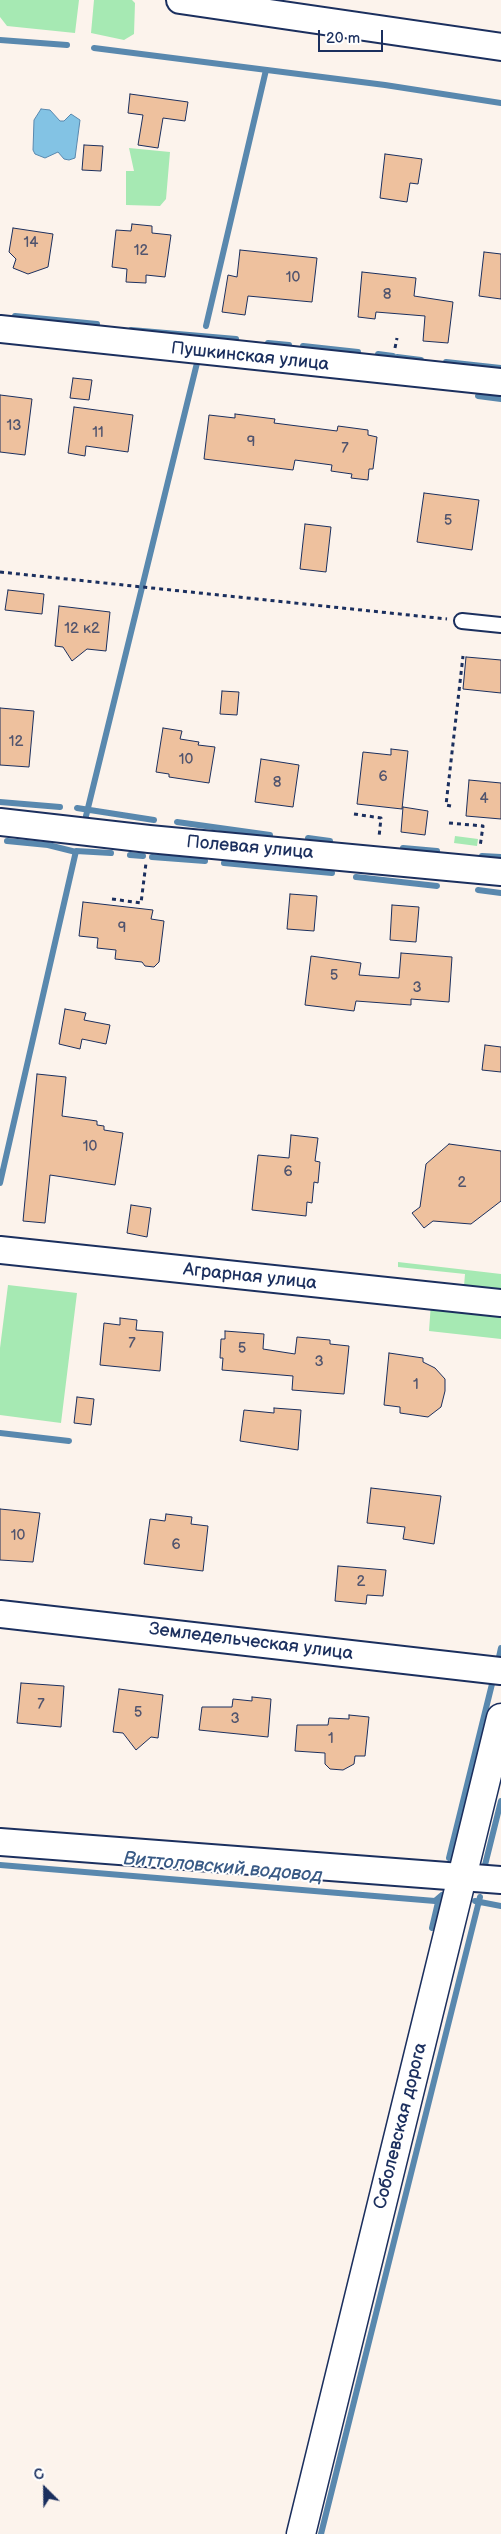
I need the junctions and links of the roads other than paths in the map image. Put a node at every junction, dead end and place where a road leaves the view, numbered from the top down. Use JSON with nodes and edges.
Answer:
{"nodes":[{"id":1,"x":180,"y":0,"type":"edge"},
{"id":2,"x":501,"y":47,"type":"edge"},
{"id":3,"x":0,"y":329,"type":"edge"},
{"id":4,"x":501,"y":382,"type":"edge"},
{"id":5,"x":462,"y":621,"type":"road end"},
{"id":6,"x":501,"y":625,"type":"edge"},
{"id":7,"x":0,"y":822,"type":"edge"},
{"id":8,"x":501,"y":872,"type":"edge"},
{"id":9,"x":0,"y":1250,"type":"edge"},
{"id":10,"x":501,"y":1303,"type":"edge"},
{"id":11,"x":0,"y":1614,"type":"edge"},
{"id":12,"x":501,"y":1671,"type":"edge"},
{"id":13,"x":501,"y":1718,"type":"edge"},
{"id":14,"x":0,"y":1842,"type":"edge"},
{"id":15,"x":462,"y":1878,"type":"junction"},
{"id":16,"x":501,"y":1880,"type":"edge"},
{"id":17,"x":302,"y":2534,"type":"edge"}],
"edges":[{"from":1,"to":2,"type":"street"},
{"from":3,"to":4,"type":"street","name":"Пушкинская улица"},
{"from":5,"to":6,"type":"lane"},
{"from":7,"to":8,"type":"street","name":"Полевая улица"},
{"from":9,"to":10,"type":"street","name":"Аграрная улица"},
{"from":11,"to":12,"type":"street","name":"Земледельческая улица"},
{"from":13,"to":15,"type":"street","name":"Соболевская дорога"},
{"from":14,"to":15,"type":"street"},
{"from":15,"to":16,"type":"street"},
{"from":15,"to":17,"type":"street","name":"Соболевская дорога"}]}
